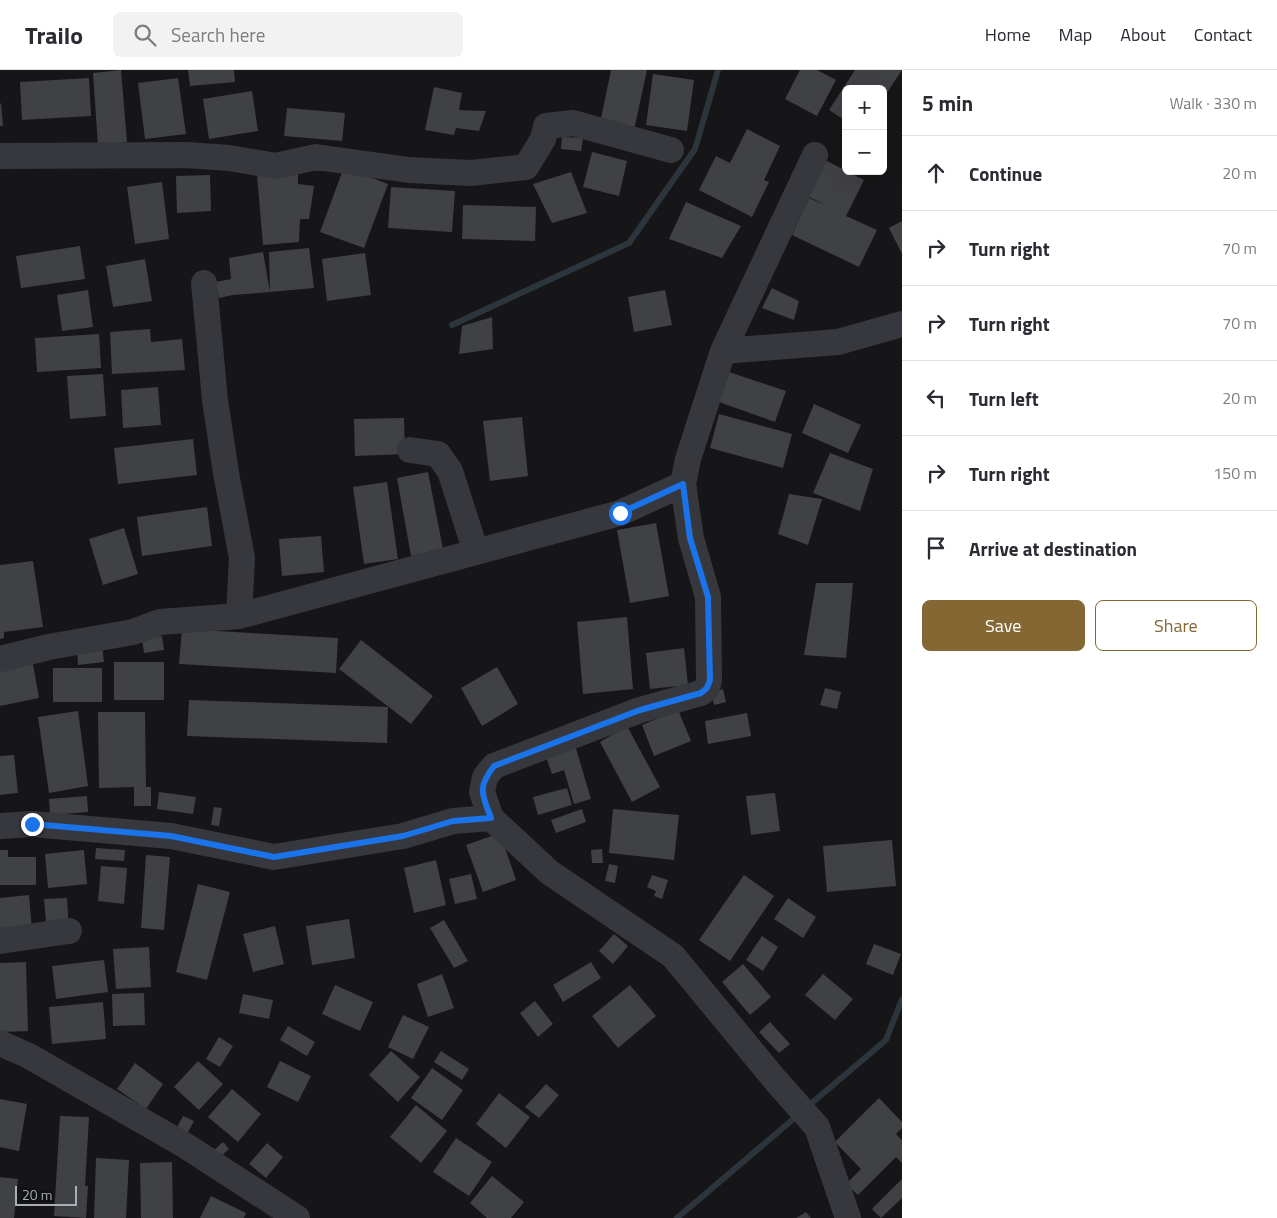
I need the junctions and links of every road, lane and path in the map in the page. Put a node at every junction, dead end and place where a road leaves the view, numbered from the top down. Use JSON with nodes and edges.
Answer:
{"nodes":[{"id":1,"x":671,"y":150,"type":"dead end"},
{"id":2,"x":815,"y":155,"type":"dead end"},
{"id":3,"x":0,"y":156,"type":"edge"},
{"id":4,"x":204,"y":283,"type":"dead end"},
{"id":5,"x":902,"y":324,"type":"edge"},
{"id":6,"x":723,"y":351,"type":"junction"},
{"id":7,"x":410,"y":450,"type":"dead end"},
{"id":8,"x":683,"y":484,"type":"junction"},
{"id":9,"x":476,"y":552,"type":"junction"},
{"id":10,"x":239,"y":616,"type":"junction"},
{"id":11,"x":0,"y":659,"type":"edge"},
{"id":12,"x":491,"y":818,"type":"junction"},
{"id":13,"x":0,"y":826,"type":"edge"},
{"id":14,"x":69,"y":932,"type":"dead end"},
{"id":15,"x":0,"y":940,"type":"edge"},
{"id":16,"x":0,"y":1043,"type":"edge"},
{"id":17,"x":297,"y":1218,"type":"edge"},
{"id":18,"x":848,"y":1218,"type":"edge"}],
"edges":[{"from":1,"to":3,"type":"street"},
{"from":2,"to":6,"type":"street"},
{"from":4,"to":10,"type":"street"},
{"from":5,"to":6,"type":"street"},
{"from":6,"to":8,"type":"street"},
{"from":7,"to":9,"type":"street"},
{"from":8,"to":9,"type":"street"},
{"from":8,"to":12,"type":"street"},
{"from":9,"to":10,"type":"street"},
{"from":10,"to":11,"type":"street"},
{"from":12,"to":13,"type":"street"},
{"from":12,"to":18,"type":"street"},
{"from":14,"to":15,"type":"street"},
{"from":16,"to":17,"type":"street"}]}
